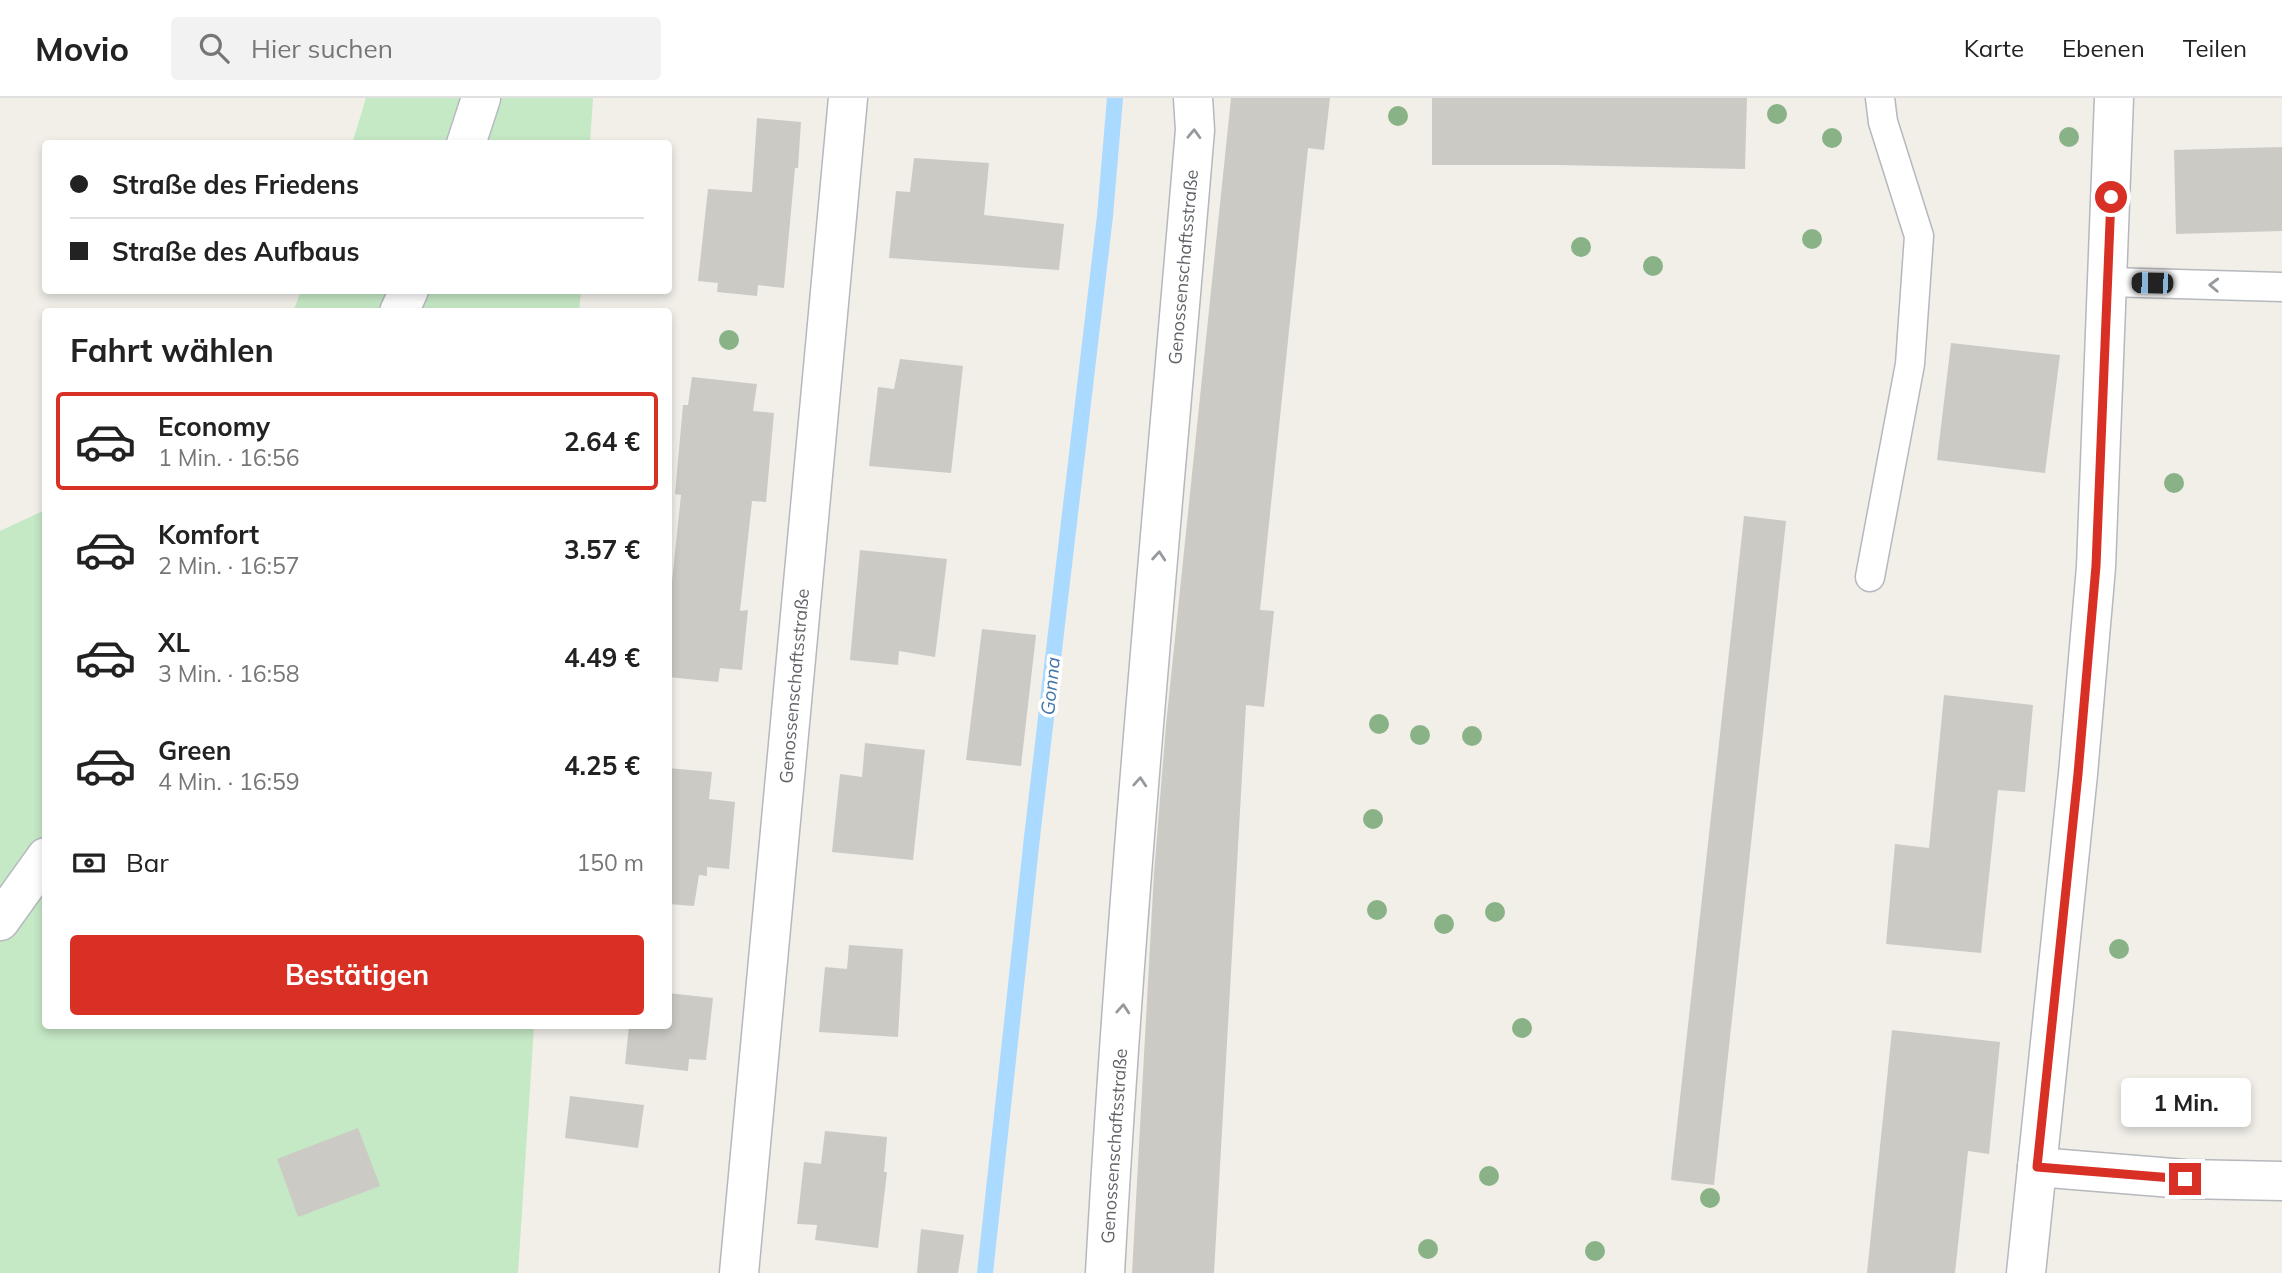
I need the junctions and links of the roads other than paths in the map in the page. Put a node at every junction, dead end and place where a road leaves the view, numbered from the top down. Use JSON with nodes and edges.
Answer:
{"nodes":[{"id":1,"x":481,"y":98,"type":"edge"},
{"id":2,"x":848,"y":98,"type":"edge"},
{"id":3,"x":1192,"y":98,"type":"edge"},
{"id":4,"x":1880,"y":98,"type":"edge"},
{"id":5,"x":2115,"y":98,"type":"edge"},
{"id":6,"x":467,"y":140,"type":"edge"},
{"id":7,"x":2108,"y":282,"type":"junction"},
{"id":8,"x":2282,"y":287,"type":"edge"},
{"id":9,"x":1870,"y":578,"type":"dead end"},
{"id":10,"x":42,"y":863,"type":"edge"},
{"id":11,"x":0,"y":921,"type":"edge"},
{"id":12,"x":2037,"y":1167,"type":"junction"},
{"id":13,"x":2282,"y":1181,"type":"edge"},
{"id":14,"x":739,"y":1273,"type":"edge"},
{"id":15,"x":1105,"y":1273,"type":"edge"},
{"id":16,"x":2026,"y":1273,"type":"edge"}],
"edges":[{"from":1,"to":6,"type":"street"},
{"from":2,"to":14,"type":"street","name":"Genossenschaftsstraße"},
{"from":15,"to":3,"type":"street","name":"Genossenschaftsstraße","one_way":true},
{"from":4,"to":9,"type":"lane"},
{"from":5,"to":7,"type":"street"},
{"from":8,"to":7,"type":"lane","one_way":true},
{"from":7,"to":12,"type":"street"},
{"from":10,"to":11,"type":"street"},
{"from":12,"to":13,"type":"street"},
{"from":12,"to":16,"type":"street"}]}
